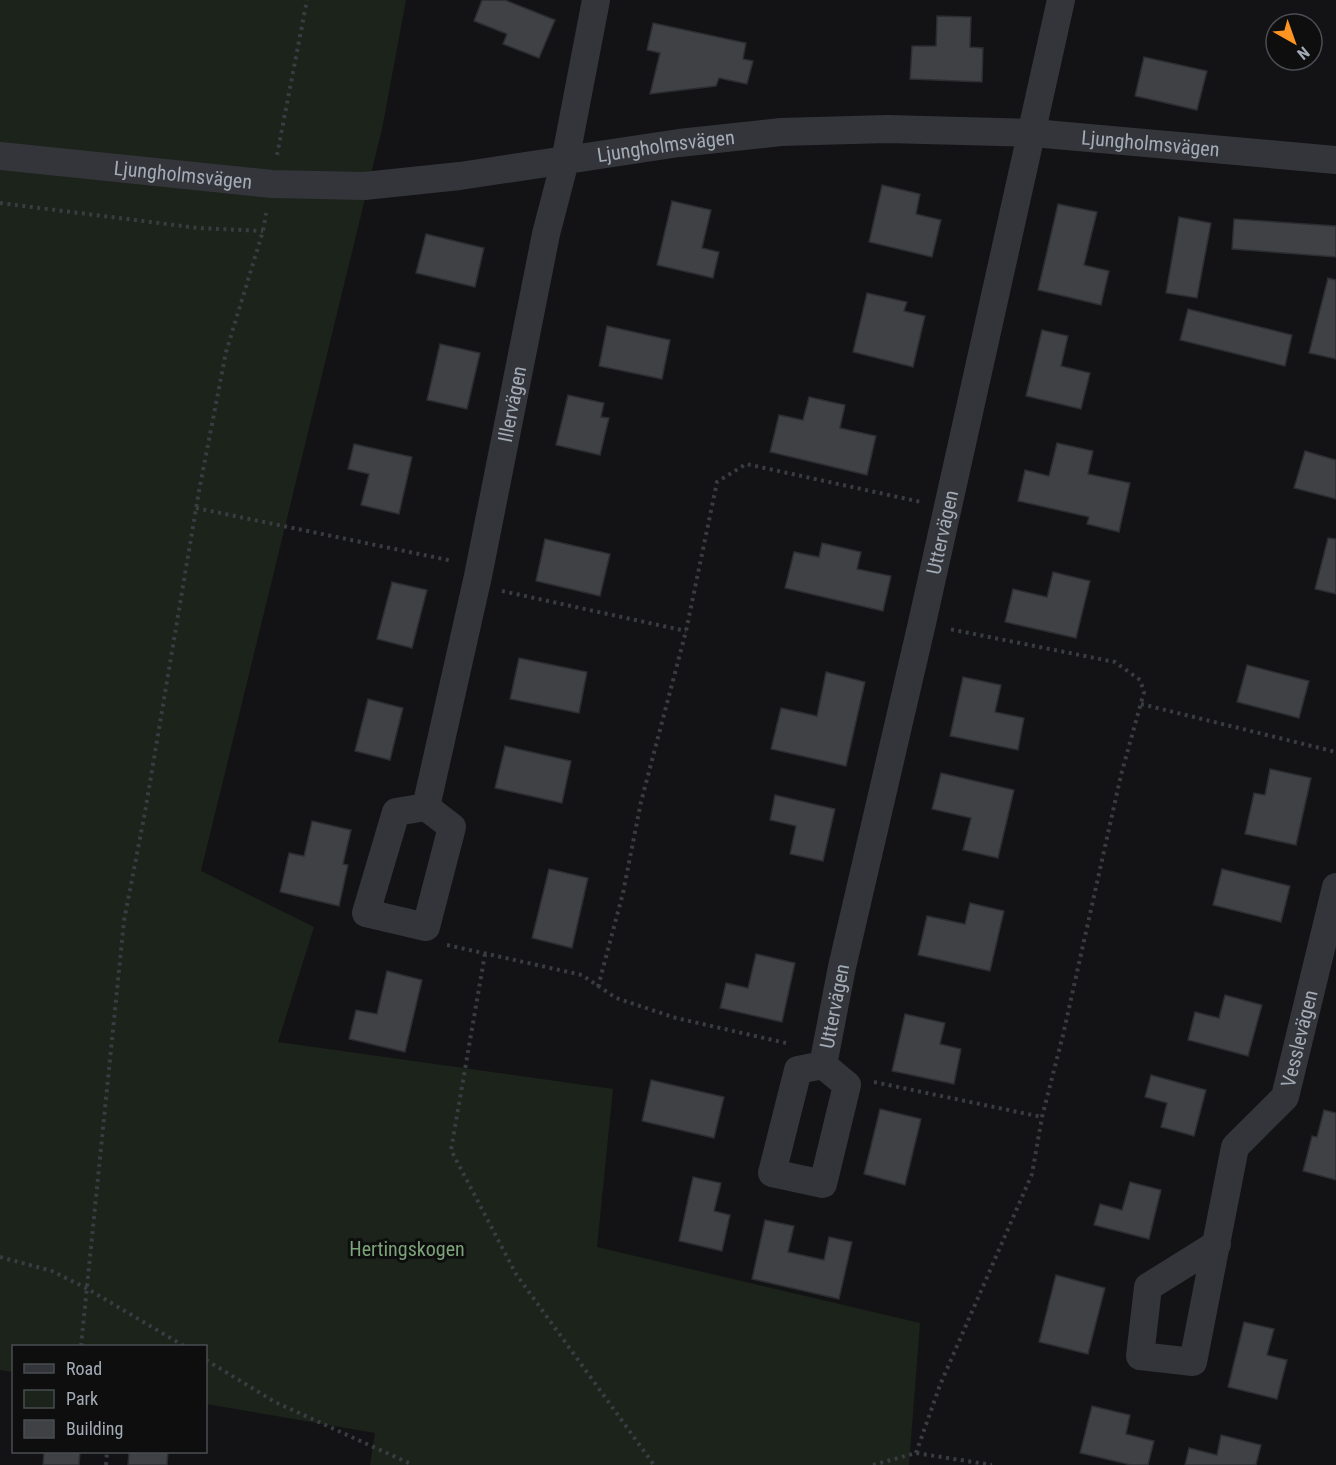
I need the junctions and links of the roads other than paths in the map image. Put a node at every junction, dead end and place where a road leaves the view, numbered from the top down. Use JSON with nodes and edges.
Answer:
{"nodes":[{"id":1,"x":596,"y":0,"type":"edge"},
{"id":2,"x":1061,"y":0,"type":"edge"},
{"id":3,"x":1033,"y":133,"type":"junction"},
{"id":4,"x":0,"y":156,"type":"edge"},
{"id":5,"x":565,"y":160,"type":"junction"},
{"id":6,"x":1336,"y":160,"type":"edge"},
{"id":7,"x":426,"y":807,"type":"junction"},
{"id":8,"x":1336,"y":887,"type":"edge"},
{"id":9,"x":823,"y":1065,"type":"road end"},
{"id":10,"x":1217,"y":1244,"type":"dead end"}],
"edges":[{"from":1,"to":5,"type":"street","name":"Illervägen"},
{"from":2,"to":3,"type":"street","name":"Uttervägen"},
{"from":3,"to":5,"type":"street","name":"Ljungholmsvägen"},
{"from":3,"to":6,"type":"street","name":"Ljungholmsvägen"},
{"from":3,"to":9,"type":"street","name":"Uttervägen"},
{"from":4,"to":5,"type":"street","name":"Ljungholmsvägen"},
{"from":5,"to":7,"type":"street","name":"Illervägen"},
{"from":7,"to":7,"type":"street"},
{"from":8,"to":10,"type":"street","name":"Vesslevägen"}]}
